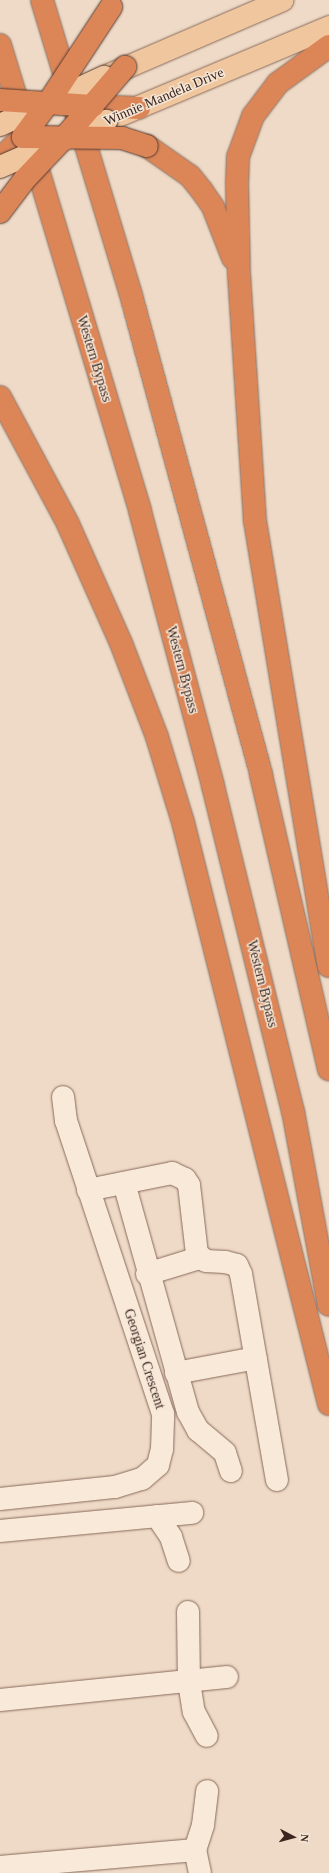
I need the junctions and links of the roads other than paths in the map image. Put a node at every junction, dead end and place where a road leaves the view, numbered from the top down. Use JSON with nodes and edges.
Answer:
{"nodes":[{"id":1,"x":42,"y":0,"type":"edge"},
{"id":2,"x":283,"y":0,"type":"edge"},
{"id":3,"x":112,"y":4,"type":"edge"},
{"id":4,"x":329,"y":27,"type":"edge"},
{"id":5,"x":0,"y":45,"type":"edge"},
{"id":6,"x":329,"y":46,"type":"edge"},
{"id":7,"x":125,"y":67,"type":"junction"},
{"id":8,"x":0,"y":100,"type":"edge"},
{"id":9,"x":48,"y":103,"type":"junction"},
{"id":10,"x":93,"y":106,"type":"junction"},
{"id":11,"x":139,"y":108,"type":"junction"},
{"id":12,"x":0,"y":125,"type":"edge"},
{"id":13,"x":0,"y":137,"type":"edge"},
{"id":14,"x":23,"y":137,"type":"junction"},
{"id":15,"x":64,"y":138,"type":"junction"},
{"id":16,"x":0,"y":159,"type":"edge"},
{"id":17,"x":0,"y":167,"type":"edge"},
{"id":18,"x":0,"y":212,"type":"edge"},
{"id":19,"x":239,"y":274,"type":"junction"},
{"id":20,"x":1,"y":396,"type":"edge"},
{"id":21,"x":329,"y":966,"type":"edge"},
{"id":22,"x":329,"y":1069,"type":"edge"},
{"id":23,"x":63,"y":1097,"type":"dead end"},
{"id":24,"x":124,"y":1183,"type":"junction"},
{"id":25,"x":88,"y":1190,"type":"junction"},
{"id":26,"x":199,"y":1258,"type":"junction"},
{"id":27,"x":147,"y":1274,"type":"junction"},
{"id":28,"x":329,"y":1305,"type":"edge"},
{"id":29,"x":256,"y":1358,"type":"junction"},
{"id":30,"x":176,"y":1374,"type":"junction"},
{"id":31,"x":329,"y":1404,"type":"edge"},
{"id":32,"x":231,"y":1471,"type":"dead end"},
{"id":33,"x":277,"y":1480,"type":"dead end"},
{"id":34,"x":0,"y":1499,"type":"edge"},
{"id":35,"x":192,"y":1513,"type":"dead end"},
{"id":36,"x":157,"y":1516,"type":"junction"},
{"id":37,"x":0,"y":1530,"type":"edge"},
{"id":38,"x":179,"y":1561,"type":"dead end"},
{"id":39,"x":188,"y":1612,"type":"dead end"},
{"id":40,"x":227,"y":1677,"type":"dead end"},
{"id":41,"x":189,"y":1682,"type":"junction"},
{"id":42,"x":0,"y":1700,"type":"edge"},
{"id":43,"x":207,"y":1736,"type":"dead end"},
{"id":44,"x":207,"y":1792,"type":"dead end"},
{"id":45,"x":194,"y":1850,"type":"junction"},
{"id":46,"x":0,"y":1867,"type":"edge"},
{"id":47,"x":200,"y":1873,"type":"edge"}],
"edges":[{"from":1,"to":22,"type":"highway"},
{"from":2,"to":7,"type":"main road"},
{"from":3,"to":9,"type":"highway","bridge":true},
{"from":4,"to":11,"type":"main road","name":"Winnie Mandela Drive"},
{"from":5,"to":28,"type":"highway","name":"Western Bypass"},
{"from":6,"to":19,"type":"highway"},
{"from":7,"to":9,"type":"main road","bridge":true},
{"from":7,"to":10,"type":"highway","bridge":true},
{"from":8,"to":9,"type":"highway","bridge":true},
{"from":9,"to":10,"type":"highway","bridge":true},
{"from":9,"to":12,"type":"main road","bridge":true},
{"from":9,"to":14,"type":"highway","bridge":true},
{"from":10,"to":11,"type":"highway"},
{"from":10,"to":15,"type":"highway","bridge":true},
{"from":11,"to":15,"type":"main road","name":"Winnie Mandela Drive","bridge":true},
{"from":13,"to":14,"type":"highway"},
{"from":14,"to":15,"type":"highway","bridge":true},
{"from":14,"to":16,"type":"highway"},
{"from":15,"to":17,"type":"main road","name":"Winnie Mandela Drive","bridge":true},
{"from":15,"to":18,"type":"highway","bridge":true},
{"from":15,"to":19,"type":"highway","bridge":true},
{"from":19,"to":21,"type":"highway"},
{"from":20,"to":31,"type":"highway"},
{"from":23,"to":25,"type":"street","name":"Georgian Crescent"},
{"from":24,"to":25,"type":"street"},
{"from":24,"to":26,"type":"street"},
{"from":24,"to":27,"type":"street"},
{"from":25,"to":34,"type":"street","name":"Georgian Crescent"},
{"from":26,"to":27,"type":"street"},
{"from":26,"to":29,"type":"street"},
{"from":27,"to":30,"type":"street"},
{"from":29,"to":30,"type":"street"},
{"from":29,"to":33,"type":"street"},
{"from":30,"to":32,"type":"street"},
{"from":35,"to":36,"type":"street"},
{"from":36,"to":37,"type":"street"},
{"from":36,"to":38,"type":"street"},
{"from":39,"to":41,"type":"street"},
{"from":40,"to":41,"type":"street"},
{"from":41,"to":42,"type":"street"},
{"from":41,"to":43,"type":"street"},
{"from":44,"to":45,"type":"street"},
{"from":45,"to":46,"type":"street"},
{"from":45,"to":47,"type":"street"}]}
